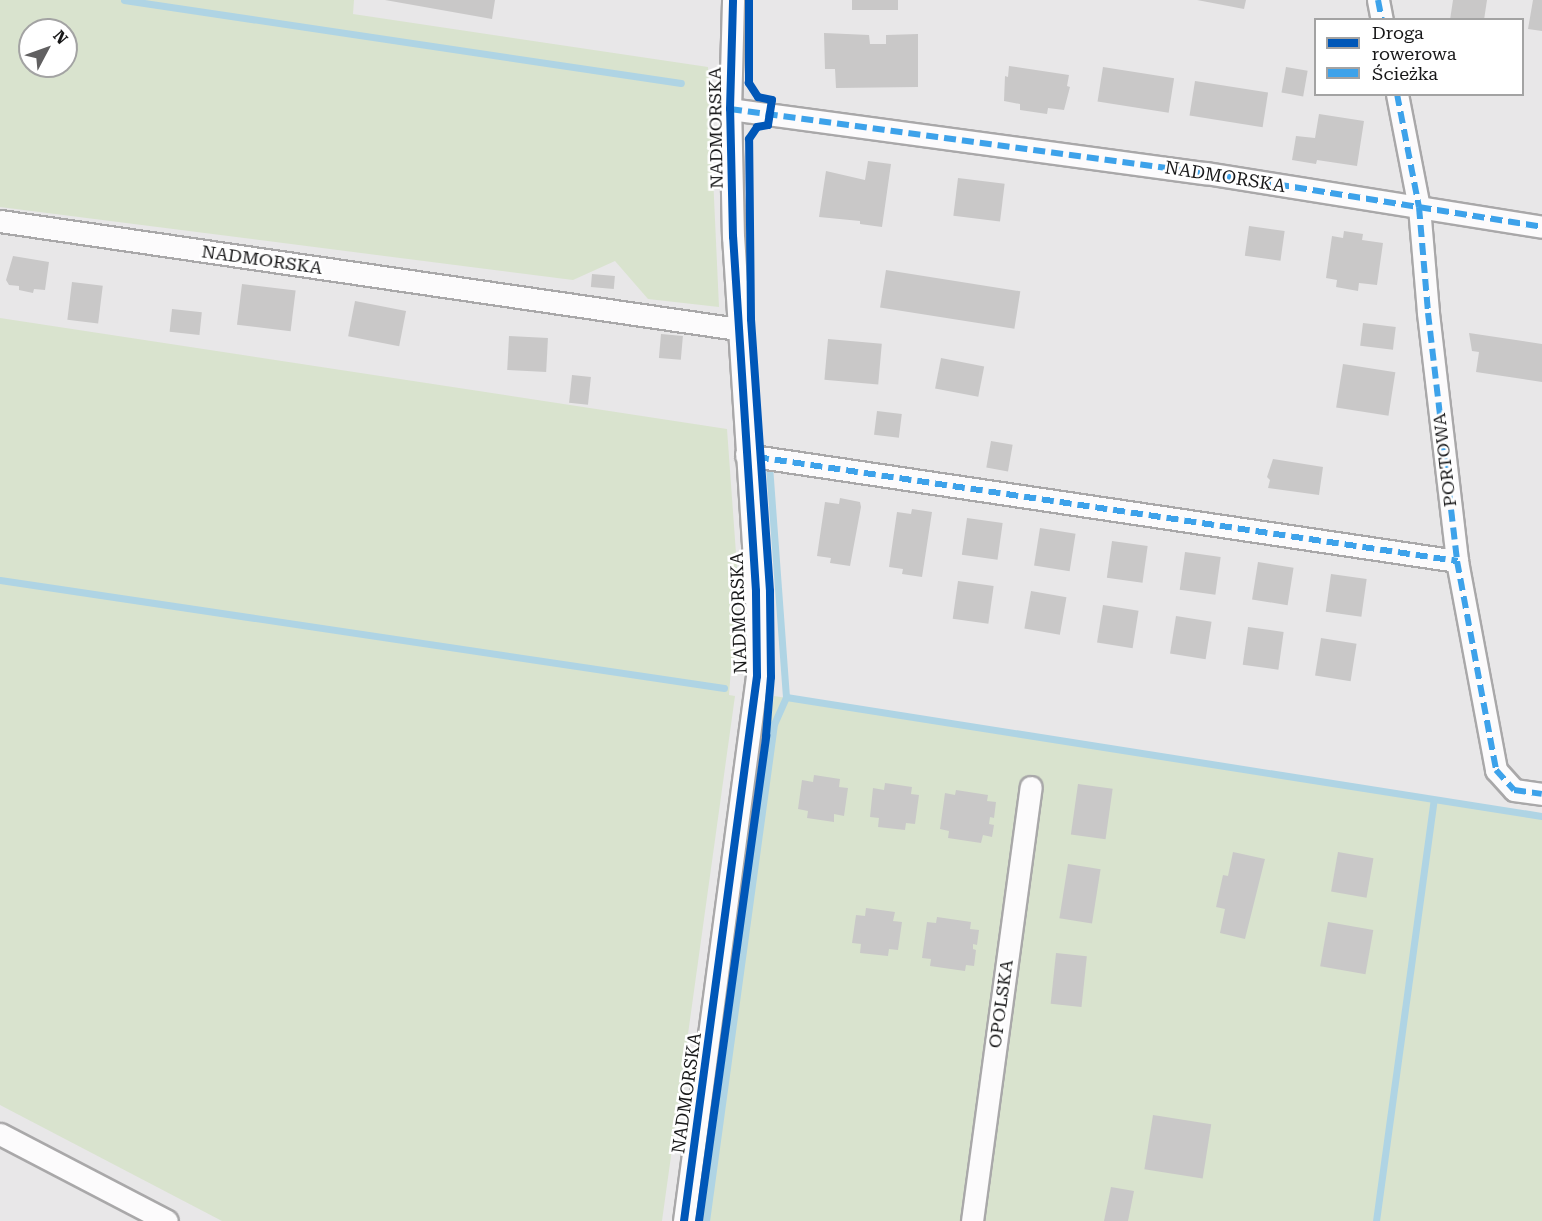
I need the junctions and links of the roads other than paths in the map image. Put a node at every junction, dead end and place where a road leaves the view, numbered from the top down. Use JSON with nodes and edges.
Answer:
{"nodes":[{"id":1,"x":733,"y":0,"type":"edge"},
{"id":2,"x":1378,"y":0,"type":"edge"},
{"id":3,"x":1382,"y":18,"type":"edge"},
{"id":4,"x":1397,"y":96,"type":"edge"},
{"id":5,"x":730,"y":109,"type":"junction"},
{"id":6,"x":1419,"y":207,"type":"junction"},
{"id":7,"x":0,"y":221,"type":"edge"},
{"id":8,"x":1542,"y":227,"type":"edge"},
{"id":9,"x":738,"y":329,"type":"junction"},
{"id":10,"x":747,"y":455,"type":"junction"},
{"id":11,"x":1458,"y":561,"type":"junction"},
{"id":12,"x":1031,"y":787,"type":"dead end"},
{"id":13,"x":1542,"y":794,"type":"edge"},
{"id":14,"x":0,"y":1134,"type":"edge"},
{"id":15,"x":167,"y":1221,"type":"edge"},
{"id":16,"x":684,"y":1221,"type":"edge"},
{"id":17,"x":972,"y":1221,"type":"edge"}],
"edges":[{"from":1,"to":5,"type":"street","name":"NADMORSKA"},
{"from":2,"to":3,"type":"street"},
{"from":4,"to":6,"type":"street","name":"PORTOWA"},
{"from":5,"to":6,"type":"street","name":"NADMORSKA"},
{"from":5,"to":9,"type":"street","name":"NADMORSKA"},
{"from":6,"to":8,"type":"street","name":"NADMORSKA"},
{"from":6,"to":11,"type":"street","name":"PORTOWA"},
{"from":7,"to":9,"type":"street","name":"NADMORSKA"},
{"from":9,"to":10,"type":"street","name":"NADMORSKA"},
{"from":10,"to":11,"type":"street"},
{"from":10,"to":16,"type":"street","name":"NADMORSKA"},
{"from":11,"to":13,"type":"street","name":"PORTOWA"},
{"from":12,"to":17,"type":"street","name":"OPOLSKA"},
{"from":14,"to":15,"type":"street"}]}
